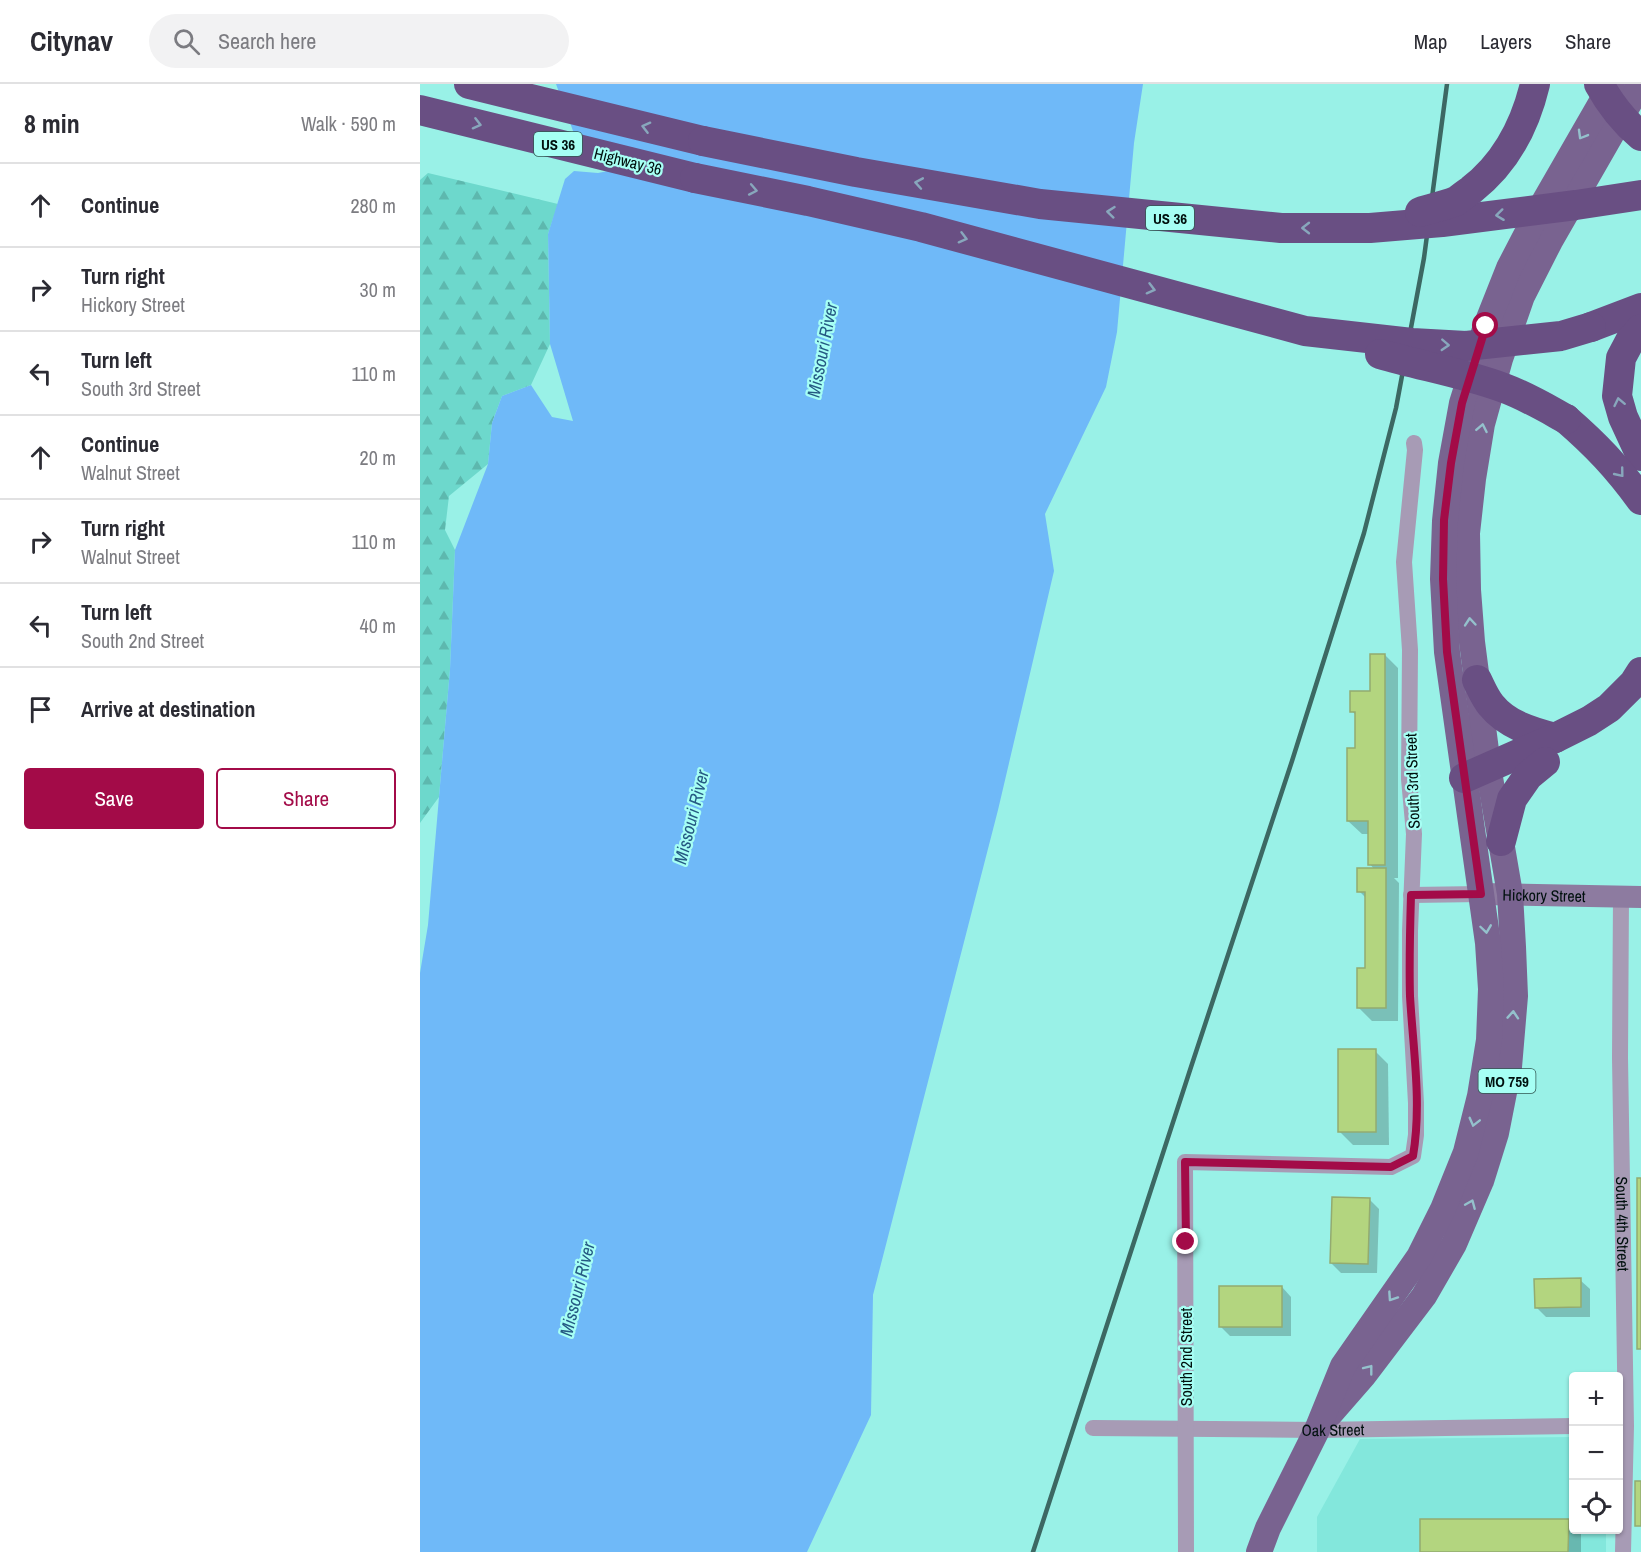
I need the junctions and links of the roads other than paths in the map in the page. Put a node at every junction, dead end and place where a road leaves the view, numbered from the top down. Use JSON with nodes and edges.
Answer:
{"nodes":[{"id":1,"x":469,"y":84,"type":"edge"},
{"id":2,"x":1535,"y":84,"type":"edge"},
{"id":3,"x":1599,"y":84,"type":"edge"},
{"id":4,"x":1611,"y":84,"type":"edge"},
{"id":5,"x":1640,"y":84,"type":"edge"},
{"id":6,"x":420,"y":110,"type":"edge"},
{"id":7,"x":1641,"y":136,"type":"edge"},
{"id":8,"x":1641,"y":195,"type":"edge"},
{"id":9,"x":1370,"y":228,"type":"junction"},
{"id":10,"x":1641,"y":308,"type":"edge"},
{"id":11,"x":1641,"y":329,"type":"edge"},
{"id":12,"x":1305,"y":331,"type":"junction"},
{"id":13,"x":1414,"y":443,"type":"dead end"},
{"id":14,"x":1641,"y":456,"type":"edge"},
{"id":15,"x":1641,"y":500,"type":"edge"},
{"id":16,"x":1641,"y":672,"type":"edge"},
{"id":17,"x":1477,"y":680,"type":"junction"},
{"id":18,"x":1641,"y":704,"type":"edge"},
{"id":19,"x":1550,"y":750,"type":"junction"},
{"id":20,"x":1481,"y":773,"type":"junction"},
{"id":21,"x":1501,"y":841,"type":"junction"},
{"id":22,"x":1481,"y":894,"type":"junction"},
{"id":23,"x":1510,"y":894,"type":"junction"},
{"id":24,"x":1411,"y":895,"type":"junction"},
{"id":25,"x":1631,"y":897,"type":"edge"},
{"id":26,"x":1185,"y":1162,"type":"joint"},
{"id":27,"x":1569,"y":1426,"type":"edge"},
{"id":28,"x":1628,"y":1426,"type":"edge"},
{"id":29,"x":1093,"y":1428,"type":"dead end"},
{"id":30,"x":1186,"y":1429,"type":"junction"},
{"id":31,"x":1317,"y":1430,"type":"junction"},
{"id":32,"x":1186,"y":1552,"type":"edge"},
{"id":33,"x":1259,"y":1552,"type":"edge"},
{"id":34,"x":1623,"y":1552,"type":"edge"}],
"edges":[{"from":9,"to":1,"type":"highway","number":"US 36","one_way":true,"bridge":true},
{"from":2,"to":9,"type":"highway","bridge":true},
{"from":3,"to":7,"type":"highway","bridge":true},
{"from":4,"to":20,"type":"main road","number":"MO 759","one_way":true},
{"from":17,"to":5,"type":"main road","number":"MO 759","one_way":true},
{"from":6,"to":12,"type":"highway","name":"Highway 36","number":"US 36","one_way":true,"bridge":true},
{"from":8,"to":9,"type":"highway","number":"US 36","one_way":true,"bridge":true},
{"from":12,"to":10,"type":"highway","number":"US 36","one_way":true,"bridge":true},
{"from":14,"to":11,"type":"highway","one_way":true},
{"from":12,"to":15,"type":"highway","one_way":true,"bridge":true},
{"from":13,"to":24,"type":"street","name":"South 3rd Street"},
{"from":16,"to":19,"type":"highway"},
{"from":17,"to":19,"type":"highway"},
{"from":17,"to":20,"type":"main road","number":"MO 759"},
{"from":18,"to":19,"type":"highway"},
{"from":19,"to":20,"type":"highway"},
{"from":19,"to":21,"type":"highway"},
{"from":20,"to":21,"type":"main road","number":"MO 759"},
{"from":20,"to":22,"type":"main road","number":"MO 759"},
{"from":21,"to":23,"type":"main road","number":"MO 759"},
{"from":22,"to":23,"type":"street","name":"Hickory Street"},
{"from":22,"to":24,"type":"street","name":"Hickory Street"},
{"from":22,"to":31,"type":"main road","number":"MO 759","one_way":true},
{"from":23,"to":25,"type":"street","name":"Hickory Street"},
{"from":31,"to":23,"type":"main road","number":"MO 759","one_way":true},
{"from":24,"to":26,"type":"street","name":"South 3rd Street"},
{"from":25,"to":28,"type":"street","name":"South 4th Street"},
{"from":26,"to":30,"type":"street","name":"South 2nd Street"},
{"from":27,"to":31,"type":"street","name":"Oak Street"},
{"from":28,"to":34,"type":"street","name":"South 4th Street"},
{"from":29,"to":30,"type":"street","name":"Oak Street"},
{"from":30,"to":31,"type":"street","name":"Oak Street"},
{"from":30,"to":32,"type":"street","name":"South 2nd Street"},
{"from":31,"to":33,"type":"main road","number":"MO 759"}]}
